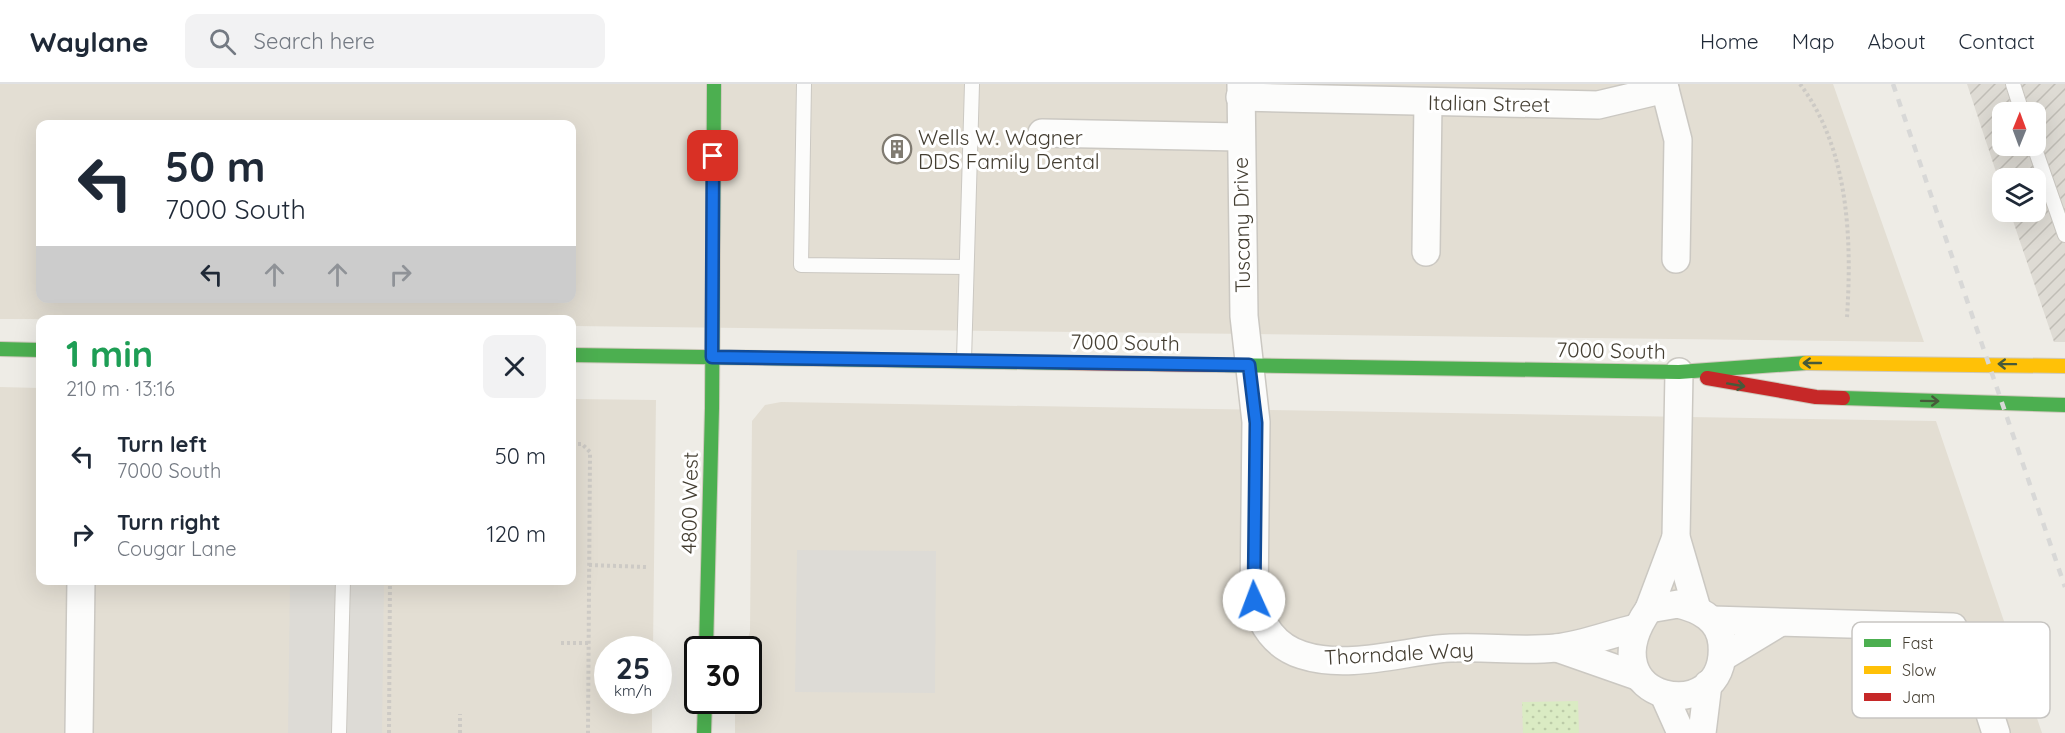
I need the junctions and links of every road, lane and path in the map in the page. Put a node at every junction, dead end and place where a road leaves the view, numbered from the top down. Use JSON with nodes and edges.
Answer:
{"nodes":[{"id":1,"x":714,"y":84,"type":"edge"},
{"id":2,"x":804,"y":84,"type":"edge"},
{"id":3,"x":972,"y":84,"type":"edge"},
{"id":4,"x":1800,"y":84,"type":"edge"},
{"id":5,"x":2013,"y":84,"type":"edge"},
{"id":6,"x":1663,"y":86,"type":"edge"},
{"id":7,"x":1241,"y":90,"type":"edge"},
{"id":8,"x":1428,"y":102,"type":"junction"},
{"id":9,"x":2019,"y":102,"type":"edge"},
{"id":10,"x":1042,"y":133,"type":"dead end"},
{"id":11,"x":1239,"y":137,"type":"junction"},
{"id":12,"x":2037,"y":156,"type":"edge"},
{"id":13,"x":2065,"y":236,"type":"edge"},
{"id":14,"x":1426,"y":252,"type":"dead end"},
{"id":15,"x":1676,"y":259,"type":"dead end"},
{"id":16,"x":966,"y":267,"type":"junction"},
{"id":17,"x":1847,"y":317,"type":"dead end"},
{"id":18,"x":0,"y":349,"type":"edge"},
{"id":19,"x":36,"y":350,"type":"edge"},
{"id":20,"x":576,"y":356,"type":"edge"},
{"id":21,"x":712,"y":357,"type":"junction"},
{"id":22,"x":964,"y":360,"type":"junction"},
{"id":23,"x":1249,"y":365,"type":"junction"},
{"id":24,"x":2065,"y":366,"type":"edge"},
{"id":25,"x":1679,"y":372,"type":"junction"},
{"id":26,"x":2065,"y":405,"type":"edge"},
{"id":27,"x":576,"y":444,"type":"edge"},
{"id":28,"x":1676,"y":537,"type":"junction"},
{"id":29,"x":589,"y":565,"type":"junction"},
{"id":30,"x":646,"y":567,"type":"dead end"},
{"id":31,"x":81,"y":585,"type":"edge"},
{"id":32,"x":343,"y":585,"type":"edge"},
{"id":33,"x":390,"y":585,"type":"edge"},
{"id":34,"x":1705,"y":615,"type":"junction"},
{"id":35,"x":1642,"y":618,"type":"junction"},
{"id":36,"x":1779,"y":623,"type":"junction"},
{"id":37,"x":1852,"y":623,"type":"edge"},
{"id":38,"x":706,"y":636,"type":"edge"},
{"id":39,"x":561,"y":643,"type":"dead end"},
{"id":40,"x":588,"y":643,"type":"junction"},
{"id":41,"x":1557,"y":648,"type":"junction"},
{"id":42,"x":1723,"y":657,"type":"junction"},
{"id":43,"x":1637,"y":676,"type":"junction"},
{"id":44,"x":1708,"y":684,"type":"junction"},
{"id":45,"x":1664,"y":695,"type":"junction"},
{"id":46,"x":460,"y":714,"type":"dead end"},
{"id":47,"x":705,"y":714,"type":"edge"},
{"id":48,"x":1991,"y":718,"type":"edge"},
{"id":49,"x":79,"y":733,"type":"edge"},
{"id":50,"x":339,"y":733,"type":"edge"},
{"id":51,"x":389,"y":733,"type":"edge"},
{"id":52,"x":460,"y":733,"type":"edge"},
{"id":53,"x":588,"y":733,"type":"edge"},
{"id":54,"x":704,"y":733,"type":"edge"},
{"id":55,"x":1681,"y":733,"type":"edge"},
{"id":56,"x":1702,"y":733,"type":"edge"},
{"id":57,"x":1996,"y":733,"type":"edge"}],
"edges":[{"from":1,"to":21,"type":"street","name":"4800 West"},
{"from":2,"to":16,"type":"lane"},
{"from":3,"to":16,"type":"lane"},
{"from":4,"to":17,"type":"path"},
{"from":5,"to":9,"type":"lane"},
{"from":6,"to":8,"type":"street","name":"Italian Street"},
{"from":6,"to":15,"type":"street"},
{"from":7,"to":8,"type":"street","name":"Italian Street"},
{"from":7,"to":11,"type":"street","name":"Tuscany Drive"},
{"from":8,"to":14,"type":"street"},
{"from":10,"to":11,"type":"street"},
{"from":11,"to":23,"type":"street","name":"Tuscany Drive"},
{"from":12,"to":13,"type":"lane"},
{"from":16,"to":22,"type":"lane"},
{"from":18,"to":19,"type":"street"},
{"from":20,"to":21,"type":"street","name":"7000 South"},
{"from":21,"to":22,"type":"street","name":"7000 South"},
{"from":21,"to":38,"type":"street","name":"4800 West"},
{"from":22,"to":23,"type":"street","name":"7000 South"},
{"from":23,"to":25,"type":"street","name":"7000 South"},
{"from":23,"to":41,"type":"street","name":"Thorndale Way"},
{"from":24,"to":25,"type":"street","name":"7000 South","one_way":true},
{"from":25,"to":26,"type":"street","name":"7000 South","one_way":true},
{"from":25,"to":28,"type":"street"},
{"from":27,"to":29,"type":"path"},
{"from":28,"to":34,"type":"street"},
{"from":28,"to":35,"type":"street"},
{"from":29,"to":30,"type":"path"},
{"from":29,"to":40,"type":"path"},
{"from":31,"to":49,"type":"street"},
{"from":32,"to":50,"type":"lane"},
{"from":33,"to":51,"type":"path"},
{"from":34,"to":35,"type":"street"},
{"from":34,"to":36,"type":"street"},
{"from":34,"to":42,"type":"street"},
{"from":35,"to":41,"type":"street","name":"Thorndale Way"},
{"from":35,"to":43,"type":"street"},
{"from":36,"to":37,"type":"street"},
{"from":36,"to":42,"type":"street"},
{"from":39,"to":40,"type":"path"},
{"from":40,"to":53,"type":"path"},
{"from":41,"to":43,"type":"street","name":"Thorndale Way"},
{"from":42,"to":44,"type":"street"},
{"from":43,"to":45,"type":"street"},
{"from":44,"to":45,"type":"street"},
{"from":44,"to":56,"type":"street"},
{"from":45,"to":55,"type":"street"},
{"from":46,"to":52,"type":"path"},
{"from":47,"to":54,"type":"street"},
{"from":48,"to":57,"type":"street"}]}
